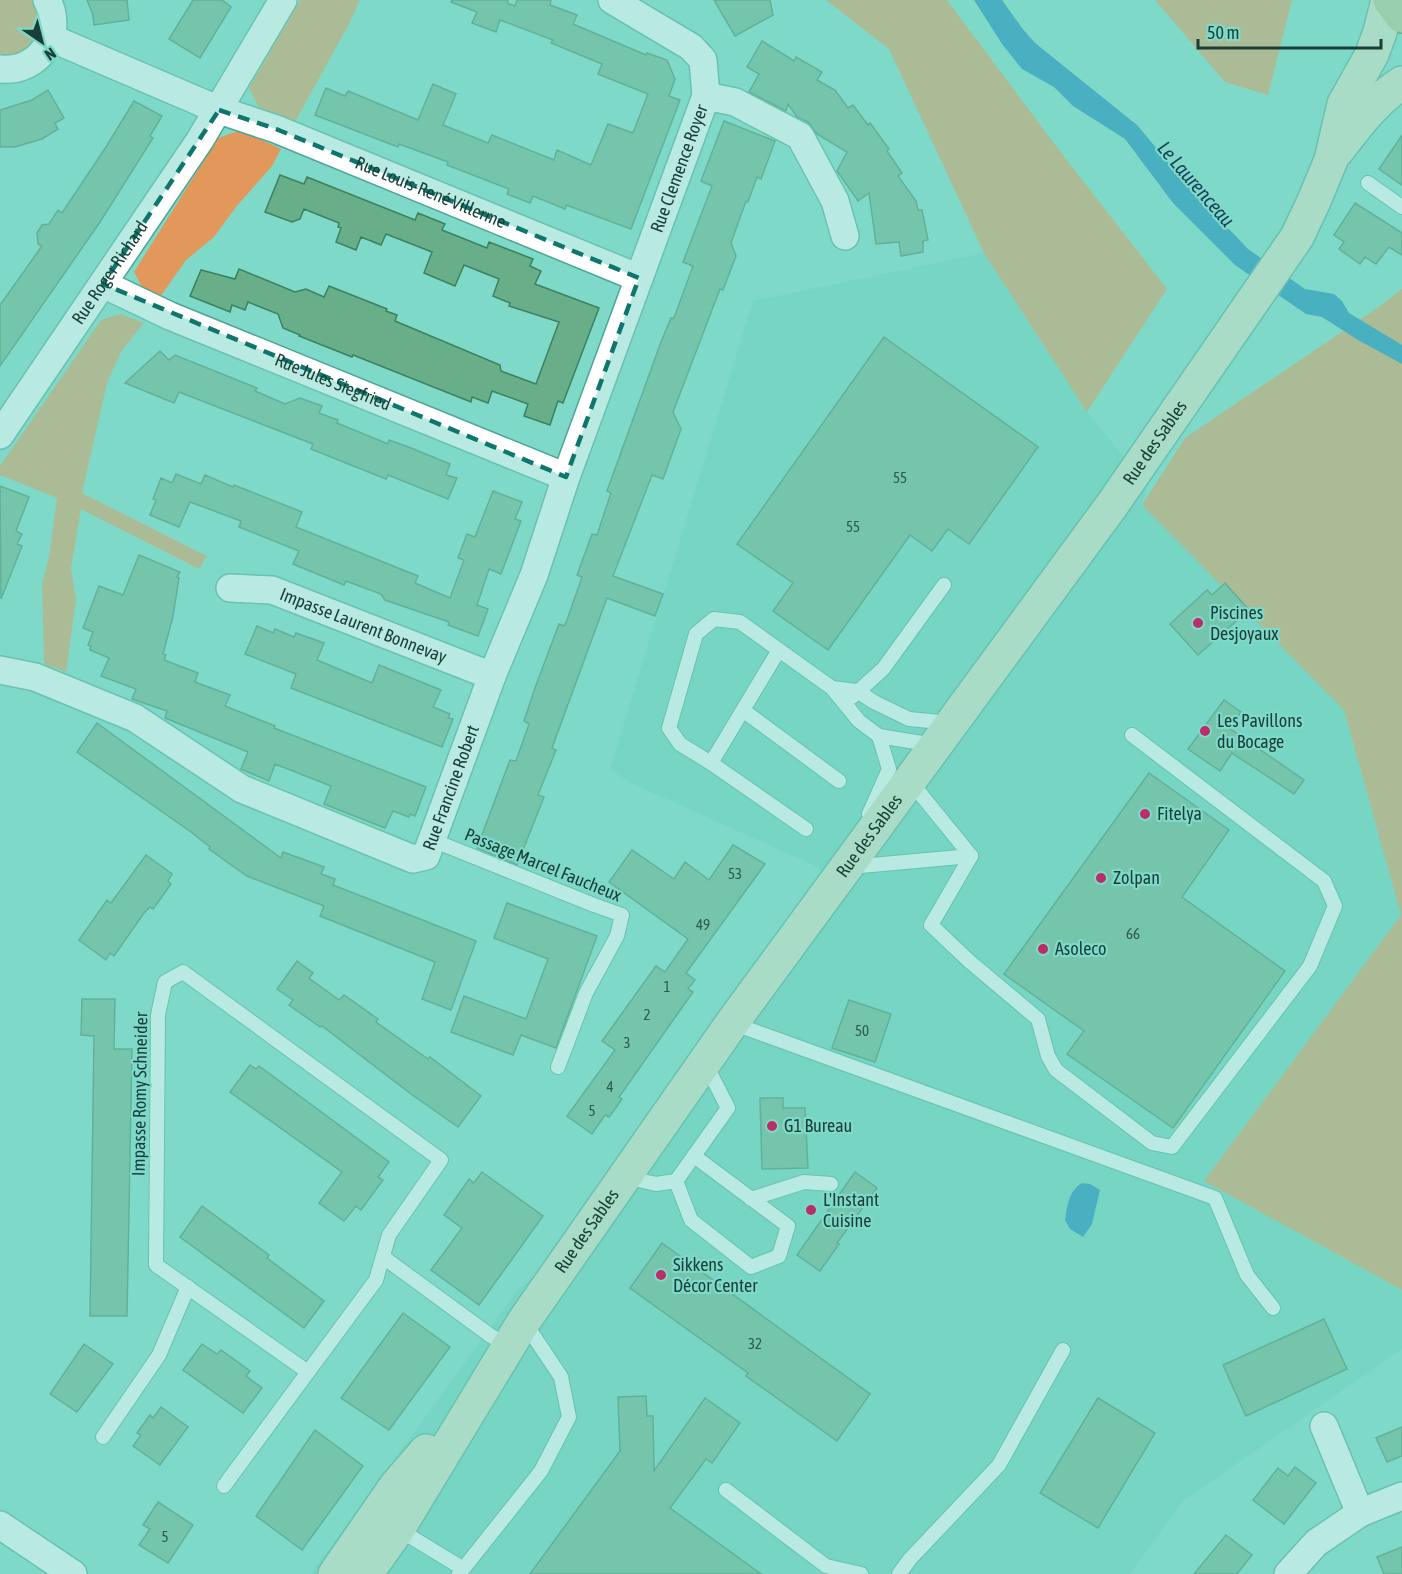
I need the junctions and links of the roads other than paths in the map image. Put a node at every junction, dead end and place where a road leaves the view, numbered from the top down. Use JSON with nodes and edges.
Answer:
{"nodes":[{"id":1,"x":47,"y":0,"type":"edge"},
{"id":2,"x":283,"y":0,"type":"edge"},
{"id":3,"x":612,"y":0,"type":"edge"},
{"id":4,"x":1389,"y":0,"type":"edge"},
{"id":5,"x":1402,"y":16,"type":"edge"},
{"id":6,"x":51,"y":38,"type":"junction"},
{"id":7,"x":0,"y":69,"type":"edge"},
{"id":8,"x":1402,"y":83,"type":"edge"},
{"id":9,"x":706,"y":96,"type":"junction"},
{"id":10,"x":219,"y":110,"type":"junction"},
{"id":11,"x":1331,"y":160,"type":"junction"},
{"id":12,"x":1368,"y":183,"type":"dead end"},
{"id":13,"x":1402,"y":207,"type":"edge"},
{"id":14,"x":845,"y":236,"type":"dead end"},
{"id":15,"x":639,"y":278,"type":"junction"},
{"id":16,"x":103,"y":284,"type":"junction"},
{"id":17,"x":0,"y":435,"type":"edge"},
{"id":18,"x":566,"y":477,"type":"junction"},
{"id":19,"x":944,"y":585,"type":"dead end"},
{"id":20,"x":230,"y":588,"type":"dead end"},
{"id":21,"x":779,"y":650,"type":"junction"},
{"id":22,"x":0,"y":670,"type":"edge"},
{"id":23,"x":492,"y":676,"type":"junction"},
{"id":24,"x":832,"y":688,"type":"junction"},
{"id":25,"x":857,"y":691,"type":"junction"},
{"id":26,"x":845,"y":704,"type":"junction"},
{"id":27,"x":744,"y":711,"type":"junction"},
{"id":28,"x":944,"y":735,"type":"junction"},
{"id":29,"x":1132,"y":735,"type":"dead end"},
{"id":30,"x":879,"y":736,"type":"junction"},
{"id":31,"x":711,"y":763,"type":"junction"},
{"id":32,"x":839,"y":781,"type":"dead end"},
{"id":33,"x":910,"y":781,"type":"junction"},
{"id":34,"x":806,"y":829,"type":"dead end"},
{"id":35,"x":432,"y":840,"type":"junction"},
{"id":36,"x":971,"y":856,"type":"junction"},
{"id":37,"x":847,"y":867,"type":"junction"},
{"id":38,"x":732,"y":1023,"type":"junction"},
{"id":39,"x":705,"y":1061,"type":"junction"},
{"id":40,"x":558,"y":1067,"type":"dead end"},
{"id":41,"x":694,"y":1156,"type":"junction"},
{"id":42,"x":624,"y":1176,"type":"junction"},
{"id":43,"x":676,"y":1181,"type":"junction"},
{"id":44,"x":831,"y":1184,"type":"dead end"},
{"id":45,"x":751,"y":1199,"type":"junction"},
{"id":46,"x":383,"y":1257,"type":"junction"},
{"id":47,"x":188,"y":1287,"type":"junction"},
{"id":48,"x":1273,"y":1308,"type":"dead end"},
{"id":49,"x":516,"y":1333,"type":"junction"},
{"id":50,"x":1063,"y":1350,"type":"dead end"},
{"id":51,"x":308,"y":1372,"type":"junction"},
{"id":52,"x":484,"y":1383,"type":"junction"},
{"id":53,"x":1324,"y":1426,"type":"dead end"},
{"id":54,"x":103,"y":1437,"type":"dead end"},
{"id":55,"x":224,"y":1486,"type":"dead end"},
{"id":56,"x":726,"y":1490,"type":"dead end"},
{"id":57,"x":1402,"y":1497,"type":"edge"},
{"id":58,"x":1360,"y":1514,"type":"junction"},
{"id":59,"x":0,"y":1525,"type":"edge"},
{"id":60,"x":398,"y":1529,"type":"junction"},
{"id":61,"x":36,"y":1564,"type":"edge"},
{"id":62,"x":460,"y":1571,"type":"edge"},
{"id":63,"x":73,"y":1574,"type":"edge"},
{"id":64,"x":335,"y":1574,"type":"edge"},
{"id":65,"x":366,"y":1574,"type":"edge"},
{"id":66,"x":861,"y":1574,"type":"edge"},
{"id":67,"x":899,"y":1574,"type":"edge"},
{"id":68,"x":1288,"y":1574,"type":"edge"}],
"edges":[{"from":1,"to":6,"type":"street"},
{"from":2,"to":10,"type":"street"},
{"from":3,"to":9,"type":"street","name":"Rue Clemence Royer"},
{"from":4,"to":5,"type":"main road"},
{"from":4,"to":11,"type":"main road","name":"Rue des Sables"},
{"from":6,"to":7,"type":"street"},
{"from":6,"to":10,"type":"street","name":"Rue Louis-René Villerme"},
{"from":8,"to":11,"type":"main road","name":"Rue des Sables"},
{"from":9,"to":14,"type":"street"},
{"from":9,"to":15,"type":"street","name":"Rue Clemence Royer"},
{"from":10,"to":15,"type":"street","name":"Rue Louis-René Villerme"},
{"from":10,"to":16,"type":"street","name":"Rue Roger Richard"},
{"from":11,"to":28,"type":"main road","name":"Rue des Sables"},
{"from":12,"to":13,"type":"lane"},
{"from":15,"to":18,"type":"street","name":"Rue Francine Robert"},
{"from":16,"to":17,"type":"street","name":"Rue Roger Richard"},
{"from":16,"to":18,"type":"street","name":"Rue Jules Siegfried"},
{"from":18,"to":23,"type":"street","name":"Rue Francine Robert"},
{"from":19,"to":25,"type":"lane"},
{"from":20,"to":23,"type":"street","name":"Impasse Laurent Bonnevay"},
{"from":21,"to":24,"type":"lane"},
{"from":21,"to":27,"type":"lane"},
{"from":21,"to":31,"type":"lane"},
{"from":22,"to":35,"type":"street","name":"Rue Francine Robert"},
{"from":23,"to":35,"type":"street","name":"Rue Francine Robert"},
{"from":24,"to":25,"type":"lane"},
{"from":24,"to":26,"type":"lane"},
{"from":25,"to":26,"type":"lane"},
{"from":25,"to":28,"type":"lane"},
{"from":26,"to":30,"type":"lane"},
{"from":27,"to":31,"type":"lane"},
{"from":27,"to":32,"type":"lane"},
{"from":28,"to":30,"type":"lane"},
{"from":28,"to":33,"type":"main road","name":"Rue des Sables"},
{"from":29,"to":36,"type":"lane"},
{"from":30,"to":37,"type":"lane"},
{"from":31,"to":34,"type":"lane"},
{"from":33,"to":36,"type":"lane"},
{"from":33,"to":37,"type":"main road","name":"Rue des Sables"},
{"from":35,"to":40,"type":"lane","name":"Passage Marcel Faucheux"},
{"from":36,"to":37,"type":"lane"},
{"from":37,"to":38,"type":"main road","name":"Rue des Sables"},
{"from":38,"to":39,"type":"main road","name":"Rue des Sables"},
{"from":38,"to":48,"type":"lane"},
{"from":39,"to":41,"type":"lane"},
{"from":39,"to":42,"type":"main road","name":"Rue des Sables"},
{"from":41,"to":43,"type":"lane"},
{"from":41,"to":45,"type":"lane"},
{"from":42,"to":43,"type":"lane"},
{"from":42,"to":49,"type":"main road","name":"Rue des Sables"},
{"from":43,"to":45,"type":"lane"},
{"from":44,"to":45,"type":"lane"},
{"from":46,"to":47,"type":"lane","name":"Impasse Romy Schneider"},
{"from":46,"to":49,"type":"lane"},
{"from":46,"to":51,"type":"lane","name":"Impasse Romy Schneider"},
{"from":47,"to":51,"type":"lane","name":"Impasse Romy Schneider"},
{"from":47,"to":54,"type":"lane"},
{"from":49,"to":52,"type":"main road","name":"Rue des Sables"},
{"from":49,"to":62,"type":"lane"},
{"from":50,"to":67,"type":"lane"},
{"from":51,"to":55,"type":"lane"},
{"from":52,"to":60,"type":"main road","name":"Rue des Sables"},
{"from":52,"to":64,"type":"main road","name":"Rue des Sables"},
{"from":53,"to":58,"type":"street"},
{"from":56,"to":66,"type":"lane"},
{"from":57,"to":58,"type":"street"},
{"from":58,"to":68,"type":"street"},
{"from":59,"to":61,"type":"street"},
{"from":60,"to":62,"type":"lane"},
{"from":60,"to":65,"type":"main road","name":"Rue des Sables"},
{"from":61,"to":63,"type":"street"}]}
